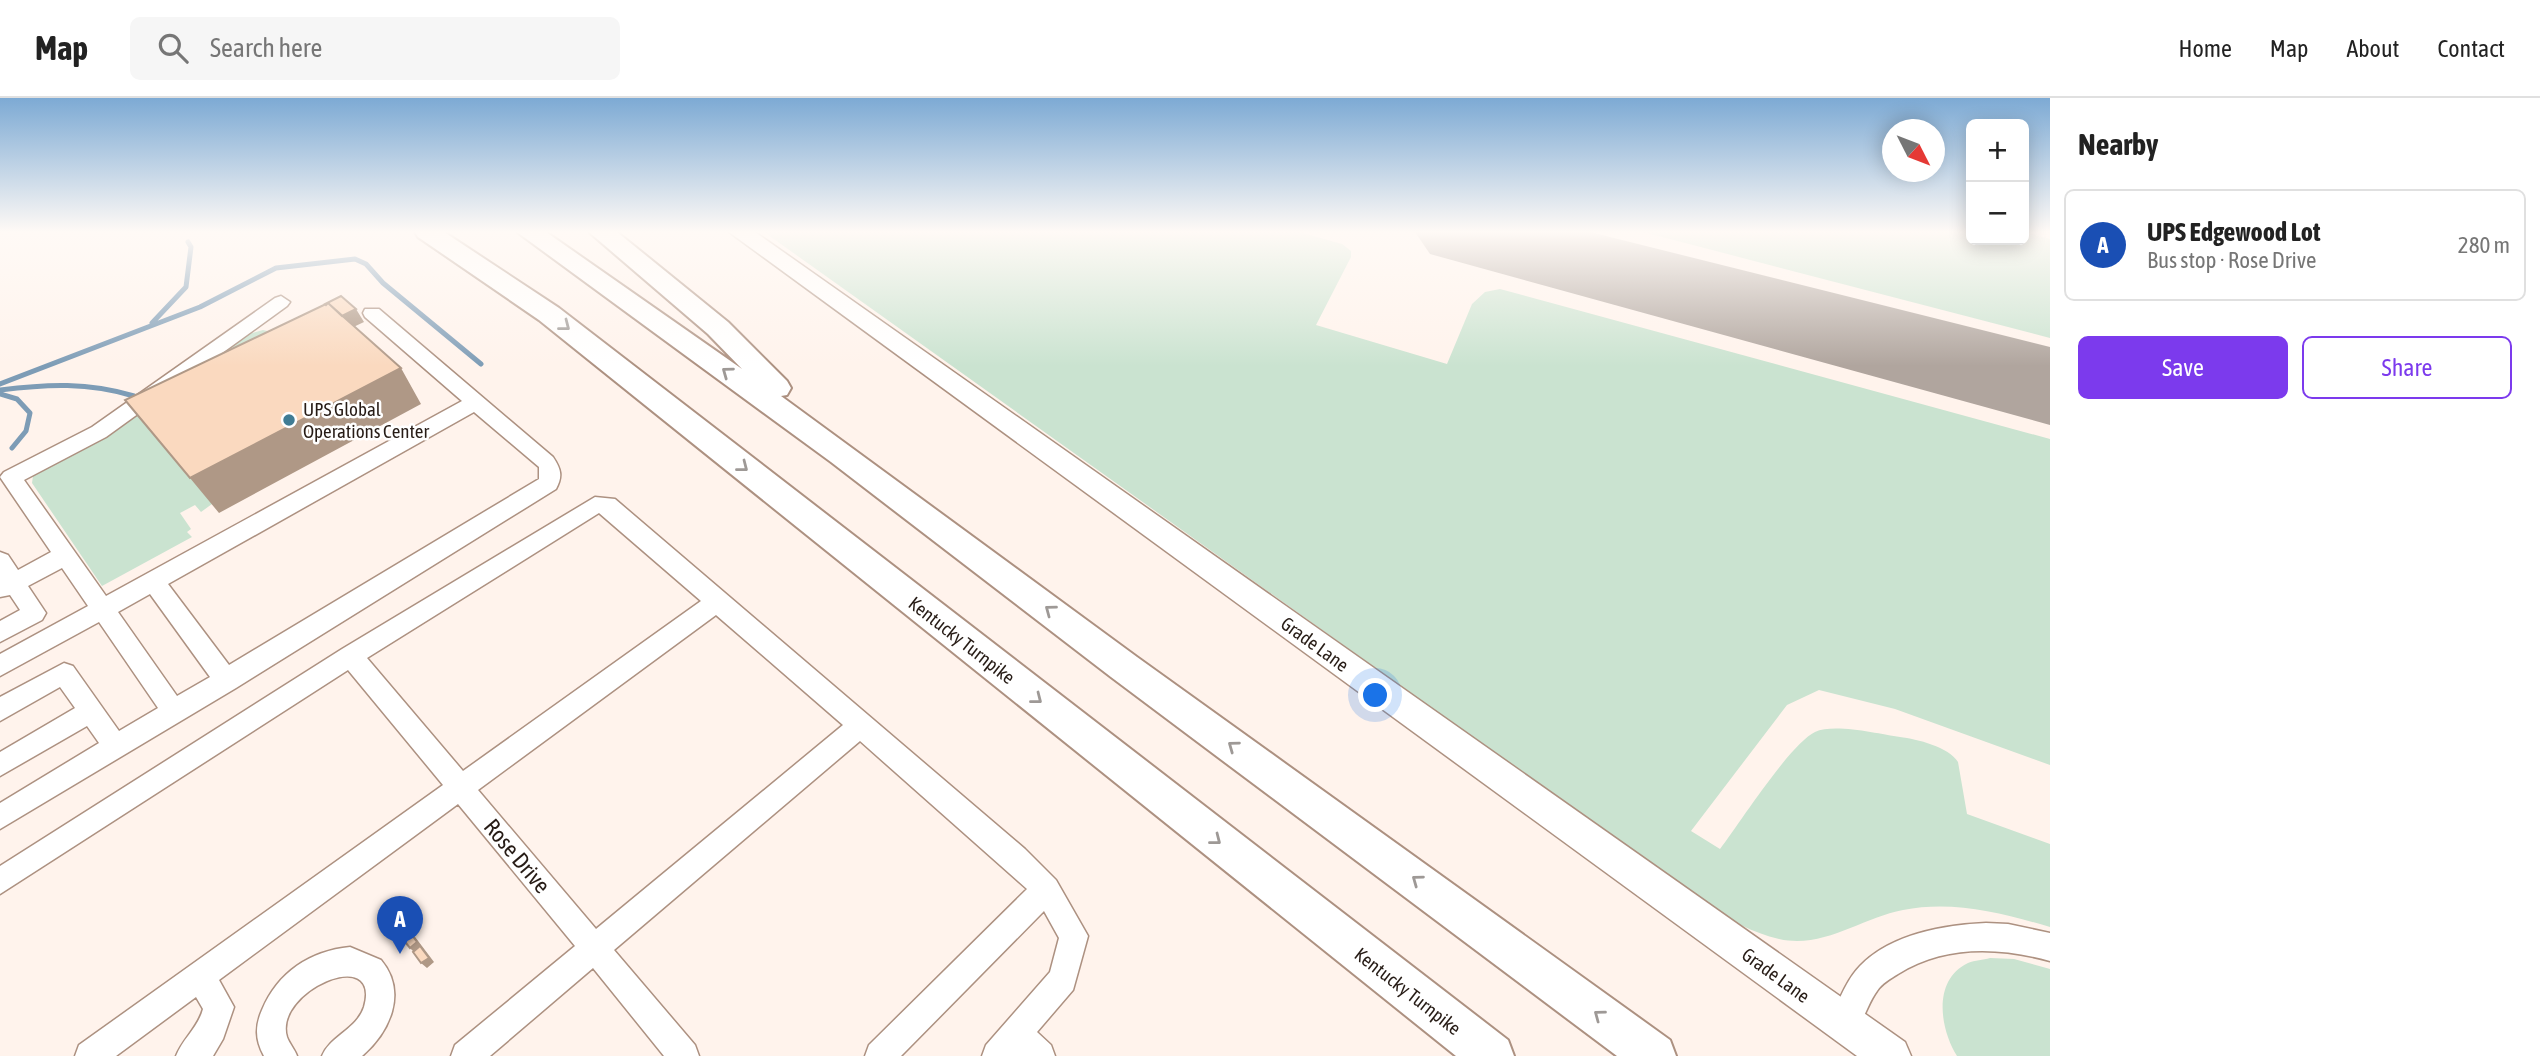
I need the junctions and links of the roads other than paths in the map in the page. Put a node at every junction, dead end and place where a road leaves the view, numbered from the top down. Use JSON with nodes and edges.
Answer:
{"nodes":[{"id":1,"x":495,"y":277,"type":"edge"},
{"id":2,"x":592,"y":277,"type":"edge"},
{"id":3,"x":655,"y":277,"type":"edge"},
{"id":4,"x":802,"y":277,"type":"edge"},
{"id":5,"x":281,"y":302,"type":"dead end"},
{"id":6,"x":372,"y":313,"type":"dead end"},
{"id":7,"x":477,"y":402,"type":"junction"},
{"id":8,"x":842,"y":454,"type":"junction"},
{"id":9,"x":5,"y":479,"type":"edge"},
{"id":10,"x":64,"y":556,"type":"junction"},
{"id":11,"x":0,"y":561,"type":"edge"},
{"id":12,"x":153,"y":581,"type":"junction"},
{"id":13,"x":7,"y":587,"type":"edge"},
{"id":14,"x":717,"y":601,"type":"junction"},
{"id":15,"x":102,"y":609,"type":"junction"},
{"id":16,"x":0,"y":632,"type":"edge"},
{"id":17,"x":351,"y":656,"type":"junction"},
{"id":18,"x":0,"y":666,"type":"edge"},
{"id":19,"x":226,"y":681,"type":"junction"},
{"id":20,"x":0,"y":710,"type":"edge"},
{"id":21,"x":91,"y":711,"type":"junction"},
{"id":22,"x":174,"y":712,"type":"junction"},
{"id":23,"x":861,"y":725,"type":"junction"},
{"id":24,"x":116,"y":747,"type":"junction"},
{"id":25,"x":0,"y":765,"type":"edge"},
{"id":26,"x":459,"y":786,"type":"junction"},
{"id":27,"x":0,"y":817,"type":"edge"},
{"id":28,"x":0,"y":881,"type":"edge"},
{"id":29,"x":1046,"y":889,"type":"junction"},
{"id":30,"x":2050,"y":947,"type":"edge"},
{"id":31,"x":595,"y":949,"type":"junction"},
{"id":32,"x":200,"y":975,"type":"junction"},
{"id":33,"x":1844,"y":1023,"type":"junction"},
{"id":34,"x":1007,"y":1045,"type":"edge"},
{"id":35,"x":277,"y":1054,"type":"edge"},
{"id":36,"x":90,"y":1056,"type":"edge"},
{"id":37,"x":191,"y":1056,"type":"edge"},
{"id":38,"x":337,"y":1056,"type":"edge"},
{"id":39,"x":466,"y":1056,"type":"edge"},
{"id":40,"x":684,"y":1056,"type":"edge"},
{"id":41,"x":880,"y":1056,"type":"edge"},
{"id":42,"x":1040,"y":1056,"type":"edge"},
{"id":43,"x":1492,"y":1056,"type":"edge"},
{"id":44,"x":1654,"y":1056,"type":"edge"},
{"id":45,"x":1891,"y":1056,"type":"edge"}],
"edges":[{"from":1,"to":43,"type":"highway","name":"Kentucky Turnpike","one_way":true},
{"from":8,"to":2,"type":"highway","one_way":true},
{"from":3,"to":8,"type":"highway"},
{"from":4,"to":33,"type":"main road","name":"Grade Lane"},
{"from":5,"to":9,"type":"street"},
{"from":6,"to":7,"type":"street"},
{"from":7,"to":12,"type":"street"},
{"from":7,"to":19,"type":"street"},
{"from":44,"to":8,"type":"highway","one_way":true},
{"from":9,"to":10,"type":"street"},
{"from":10,"to":13,"type":"street"},
{"from":10,"to":15,"type":"street"},
{"from":11,"to":13,"type":"street"},
{"from":12,"to":15,"type":"street"},
{"from":12,"to":19,"type":"street"},
{"from":13,"to":16,"type":"street"},
{"from":14,"to":17,"type":"street"},
{"from":14,"to":23,"type":"street"},
{"from":14,"to":26,"type":"street"},
{"from":15,"to":18,"type":"street"},
{"from":15,"to":22,"type":"street"},
{"from":17,"to":26,"type":"street","name":"Rose Drive"},
{"from":17,"to":28,"type":"street"},
{"from":19,"to":22,"type":"street"},
{"from":20,"to":21,"type":"street"},
{"from":21,"to":24,"type":"street"},
{"from":21,"to":25,"type":"street"},
{"from":22,"to":24,"type":"street"},
{"from":23,"to":29,"type":"street"},
{"from":23,"to":31,"type":"street"},
{"from":24,"to":27,"type":"street"},
{"from":26,"to":31,"type":"street","name":"Rose Drive"},
{"from":26,"to":32,"type":"street"},
{"from":29,"to":34,"type":"street"},
{"from":29,"to":41,"type":"street"},
{"from":30,"to":33,"type":"street"},
{"from":31,"to":39,"type":"street"},
{"from":31,"to":40,"type":"street","name":"Rose Drive"},
{"from":32,"to":36,"type":"street"},
{"from":32,"to":37,"type":"street"},
{"from":33,"to":45,"type":"main road","name":"Grade Lane"},
{"from":34,"to":42,"type":"street"},
{"from":35,"to":38,"type":"street"}]}
